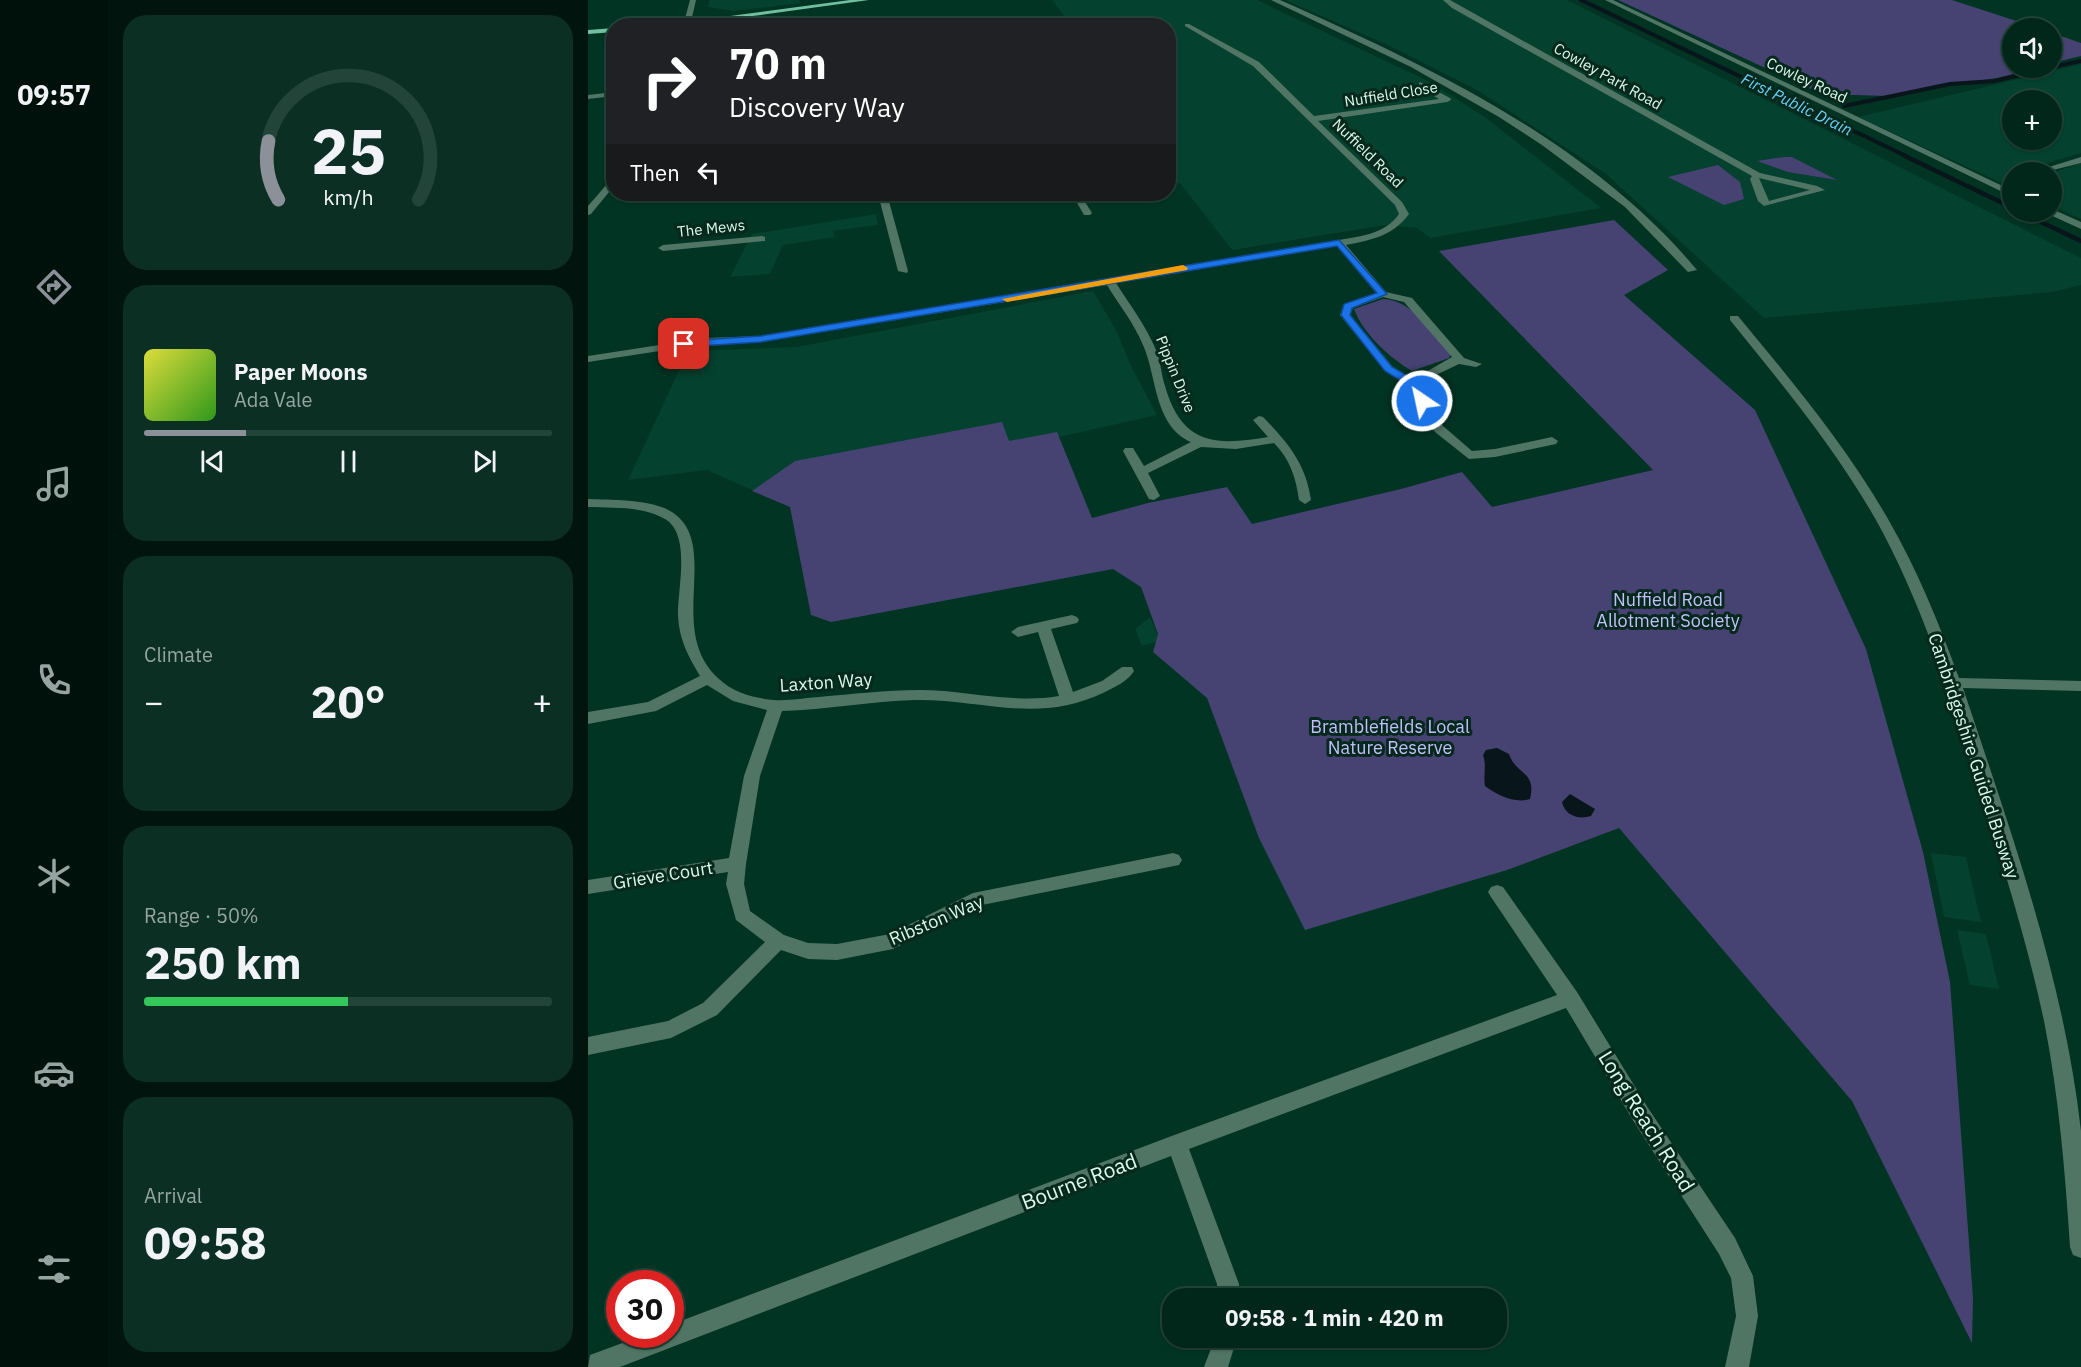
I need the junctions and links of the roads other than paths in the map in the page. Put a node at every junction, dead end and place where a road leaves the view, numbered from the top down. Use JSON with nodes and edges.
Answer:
{"nodes":[{"id":1,"x":693,"y":0,"type":"edge"},
{"id":2,"x":866,"y":0,"type":"edge"},
{"id":3,"x":1274,"y":0,"type":"edge"},
{"id":4,"x":1446,"y":0,"type":"edge"},
{"id":5,"x":1608,"y":0,"type":"edge"},
{"id":6,"x":688,"y":18,"type":"edge"},
{"id":7,"x":732,"y":18,"type":"edge"},
{"id":8,"x":1187,"y":25,"type":"dead end"},
{"id":9,"x":606,"y":31,"type":"edge"},
{"id":10,"x":588,"y":32,"type":"edge"},
{"id":11,"x":1420,"y":84,"type":"dead end"},
{"id":12,"x":606,"y":95,"type":"edge"},
{"id":13,"x":588,"y":97,"type":"edge"},
{"id":14,"x":1312,"y":119,"type":"junction"},
{"id":15,"x":2081,"y":160,"type":"edge"},
{"id":16,"x":2067,"y":165,"type":"junction"},
{"id":17,"x":2062,"y":166,"type":"edge"},
{"id":18,"x":2081,"y":170,"type":"edge"},
{"id":19,"x":1756,"y":175,"type":"junction"},
{"id":20,"x":2002,"y":182,"type":"edge"},
{"id":21,"x":1994,"y":185,"type":"junction"},
{"id":22,"x":606,"y":189,"type":"edge"},
{"id":23,"x":2002,"y":189,"type":"edge"},
{"id":24,"x":884,"y":201,"type":"edge"},
{"id":25,"x":1080,"y":201,"type":"edge"},
{"id":26,"x":588,"y":212,"type":"edge"},
{"id":27,"x":1086,"y":213,"type":"dead end"},
{"id":28,"x":2062,"y":217,"type":"edge"},
{"id":29,"x":2081,"y":226,"type":"edge"},
{"id":30,"x":762,"y":239,"type":"dead end"},
{"id":31,"x":1339,"y":243,"type":"junction"},
{"id":32,"x":663,"y":248,"type":"dead end"},
{"id":33,"x":1692,"y":270,"type":"dead end"},
{"id":34,"x":903,"y":271,"type":"dead end"},
{"id":35,"x":1110,"y":282,"type":"junction"},
{"id":36,"x":1382,"y":294,"type":"junction"},
{"id":37,"x":1734,"y":318,"type":"dead end"},
{"id":38,"x":588,"y":359,"type":"edge"},
{"id":39,"x":1458,"y":360,"type":"junction"},
{"id":40,"x":1476,"y":364,"type":"dead end"},
{"id":41,"x":1431,"y":374,"type":"dead end"},
{"id":42,"x":1259,"y":420,"type":"dead end"},
{"id":43,"x":1277,"y":439,"type":"junction"},
{"id":44,"x":1552,"y":441,"type":"dead end"},
{"id":45,"x":1199,"y":443,"type":"junction"},
{"id":46,"x":1129,"y":451,"type":"dead end"},
{"id":47,"x":1469,"y":455,"type":"junction"},
{"id":48,"x":1459,"y":466,"type":"dead end"},
{"id":49,"x":1141,"y":472,"type":"junction"},
{"id":50,"x":1154,"y":496,"type":"dead end"},
{"id":51,"x":1305,"y":500,"type":"dead end"},
{"id":52,"x":588,"y":503,"type":"edge"},
{"id":53,"x":1072,"y":620,"type":"dead end"},
{"id":54,"x":1042,"y":627,"type":"junction"},
{"id":55,"x":1018,"y":632,"type":"dead end"},
{"id":56,"x":1127,"y":671,"type":"dead end"},
{"id":57,"x":708,"y":678,"type":"junction"},
{"id":58,"x":1954,"y":683,"type":"junction"},
{"id":59,"x":2081,"y":686,"type":"edge"},
{"id":60,"x":1068,"y":700,"type":"junction"},
{"id":61,"x":776,"y":706,"type":"junction"},
{"id":62,"x":588,"y":718,"type":"edge"},
{"id":63,"x":1173,"y":860,"type":"dead end"},
{"id":64,"x":737,"y":864,"type":"junction"},
{"id":65,"x":588,"y":886,"type":"edge"},
{"id":66,"x":1497,"y":892,"type":"dead end"},
{"id":67,"x":778,"y":941,"type":"junction"},
{"id":68,"x":1569,"y":998,"type":"junction"},
{"id":69,"x":588,"y":1046,"type":"edge"},
{"id":70,"x":1176,"y":1144,"type":"junction"},
{"id":71,"x":2081,"y":1247,"type":"edge"},
{"id":72,"x":1227,"y":1288,"type":"edge"},
{"id":73,"x":1223,"y":1348,"type":"edge"},
{"id":74,"x":590,"y":1367,"type":"edge"},
{"id":75,"x":1216,"y":1367,"type":"edge"},
{"id":76,"x":1737,"y":1367,"type":"edge"}],
"edges":[{"from":1,"to":6,"type":"street"},
{"from":2,"to":7,"type":"main road"},
{"from":3,"to":33,"type":"street"},
{"from":4,"to":19,"type":"street","name":"Cowley Park Road"},
{"from":5,"to":21,"type":"street","name":"Cowley Road"},
{"from":8,"to":14,"type":"street","name":"Nuffield Road"},
{"from":9,"to":10,"type":"main road"},
{"from":11,"to":14,"type":"street","name":"Nuffield Close"},
{"from":12,"to":13,"type":"street"},
{"from":14,"to":31,"type":"street","name":"Nuffield Road"},
{"from":15,"to":16,"type":"street"},
{"from":16,"to":17,"type":"street"},
{"from":16,"to":18,"type":"street"},
{"from":19,"to":19,"type":"street","name":"Cowley Park Road"},
{"from":20,"to":21,"type":"street"},
{"from":21,"to":23,"type":"street","name":"Cowley Road"},
{"from":22,"to":26,"type":"street"},
{"from":24,"to":34,"type":"street"},
{"from":25,"to":27,"type":"street"},
{"from":28,"to":29,"type":"street"},
{"from":30,"to":32,"type":"street","name":"The Mews"},
{"from":31,"to":35,"type":"street","name":"Nuffield Road"},
{"from":31,"to":36,"type":"street"},
{"from":35,"to":38,"type":"street","name":"Nuffield Road"},
{"from":35,"to":45,"type":"street","name":"Pippin Drive"},
{"from":36,"to":39,"type":"street"},
{"from":36,"to":47,"type":"street"},
{"from":37,"to":58,"type":"street","name":"Cambridgeshire Guided Busway"},
{"from":39,"to":40,"type":"street"},
{"from":39,"to":41,"type":"street"},
{"from":42,"to":43,"type":"street"},
{"from":43,"to":45,"type":"street"},
{"from":43,"to":51,"type":"street"},
{"from":44,"to":47,"type":"street"},
{"from":45,"to":49,"type":"street"},
{"from":46,"to":49,"type":"street"},
{"from":47,"to":48,"type":"street"},
{"from":49,"to":50,"type":"street"},
{"from":52,"to":57,"type":"street","name":"Laxton Way"},
{"from":53,"to":54,"type":"street"},
{"from":54,"to":55,"type":"street"},
{"from":54,"to":60,"type":"street"},
{"from":56,"to":60,"type":"street","name":"Laxton Way"},
{"from":57,"to":61,"type":"street","name":"Laxton Way"},
{"from":57,"to":62,"type":"street"},
{"from":58,"to":59,"type":"street"},
{"from":58,"to":71,"type":"street","name":"Cambridgeshire Guided Busway"},
{"from":60,"to":61,"type":"street","name":"Laxton Way"},
{"from":61,"to":64,"type":"street","name":"Ribston Way"},
{"from":63,"to":67,"type":"street","name":"Ribston Way"},
{"from":64,"to":65,"type":"street","name":"Grieve Court"},
{"from":64,"to":67,"type":"street","name":"Ribston Way"},
{"from":66,"to":68,"type":"street","name":"Long Reach Road"},
{"from":67,"to":69,"type":"street"},
{"from":68,"to":70,"type":"street","name":"Bourne Road"},
{"from":68,"to":76,"type":"street","name":"Long Reach Road"},
{"from":70,"to":72,"type":"street"},
{"from":70,"to":74,"type":"street","name":"Bourne Road"},
{"from":73,"to":75,"type":"street"}]}
